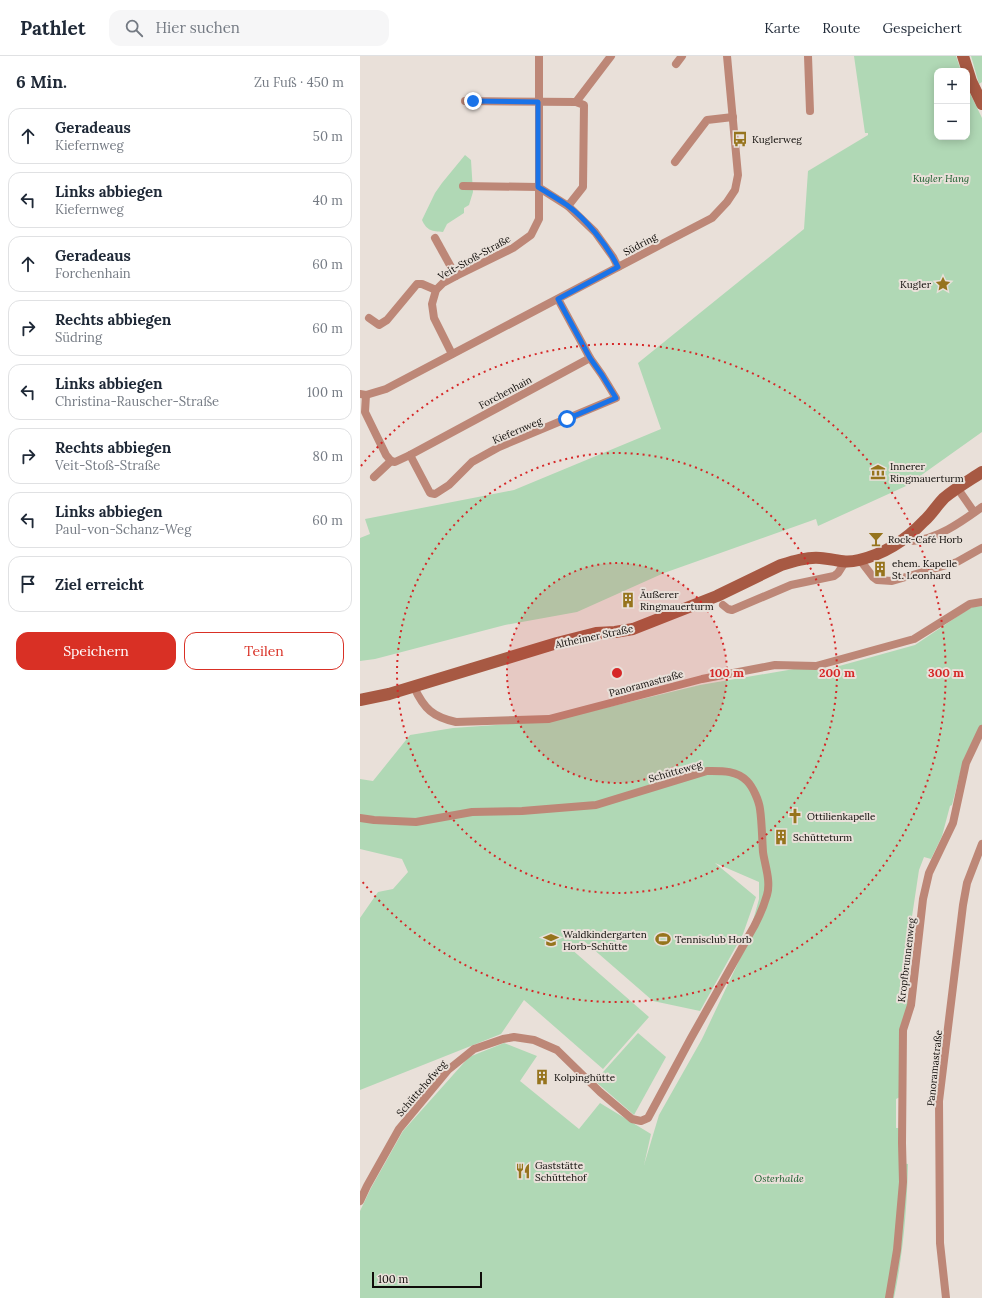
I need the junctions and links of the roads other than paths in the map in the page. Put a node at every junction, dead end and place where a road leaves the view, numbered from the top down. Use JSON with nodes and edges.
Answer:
{"nodes":[{"id":1,"x":539,"y":56,"type":"edge"},
{"id":2,"x":611,"y":56,"type":"edge"},
{"id":3,"x":682,"y":56,"type":"edge"},
{"id":4,"x":727,"y":56,"type":"edge"},
{"id":5,"x":808,"y":56,"type":"edge"},
{"id":6,"x":963,"y":56,"type":"edge"},
{"id":7,"x":676,"y":64,"type":"dead end"},
{"id":8,"x":465,"y":101,"type":"dead end"},
{"id":9,"x":538,"y":102,"type":"junction"},
{"id":10,"x":576,"y":102,"type":"junction"},
{"id":11,"x":982,"y":104,"type":"edge"},
{"id":12,"x":810,"y":111,"type":"dead end"},
{"id":13,"x":732,"y":117,"type":"junction"},
{"id":14,"x":675,"y":162,"type":"dead end"},
{"id":15,"x":463,"y":186,"type":"dead end"},
{"id":16,"x":538,"y":187,"type":"junction"},
{"id":17,"x":568,"y":206,"type":"junction"},
{"id":18,"x":435,"y":238,"type":"dead end"},
{"id":19,"x":618,"y":267,"type":"junction"},
{"id":20,"x":456,"y":276,"type":"junction"},
{"id":21,"x":436,"y":290,"type":"junction"},
{"id":22,"x":558,"y":299,"type":"junction"},
{"id":23,"x":369,"y":318,"type":"dead end"},
{"id":24,"x":452,"y":354,"type":"junction"},
{"id":25,"x":590,"y":358,"type":"junction"},
{"id":26,"x":363,"y":394,"type":"edge"},
{"id":27,"x":410,"y":455,"type":"junction"},
{"id":28,"x":391,"y":461,"type":"junction"},
{"id":29,"x":982,"y":472,"type":"edge"},
{"id":30,"x":374,"y":477,"type":"dead end"},
{"id":31,"x":958,"y":489,"type":"junction"},
{"id":32,"x":982,"y":507,"type":"edge"},
{"id":33,"x":974,"y":512,"type":"junction"},
{"id":34,"x":907,"y":537,"type":"junction"},
{"id":35,"x":982,"y":548,"type":"edge"},
{"id":36,"x":860,"y":560,"type":"junction"},
{"id":37,"x":845,"y":562,"type":"junction"},
{"id":38,"x":982,"y":602,"type":"edge"},
{"id":39,"x":722,"y":605,"type":"dead end"},
{"id":40,"x":414,"y":687,"type":"junction"},
{"id":41,"x":360,"y":700,"type":"edge"},
{"id":42,"x":982,"y":729,"type":"edge"},
{"id":43,"x":360,"y":818,"type":"edge"},
{"id":44,"x":982,"y":844,"type":"edge"},
{"id":45,"x":648,"y":1118,"type":"joint"},
{"id":46,"x":360,"y":1201,"type":"edge"},
{"id":47,"x":889,"y":1298,"type":"edge"},
{"id":48,"x":946,"y":1298,"type":"edge"}],
"edges":[{"from":1,"to":9,"type":"street","name":"Veit-Stoß-Straße"},
{"from":2,"to":10,"type":"street"},
{"from":3,"to":7,"type":"street"},
{"from":4,"to":13,"type":"street","name":"Südring"},
{"from":5,"to":12,"type":"street"},
{"from":6,"to":11,"type":"street"},
{"from":8,"to":9,"type":"street"},
{"from":9,"to":10,"type":"street"},
{"from":9,"to":16,"type":"street","name":"Veit-Stoß-Straße"},
{"from":10,"to":17,"type":"street"},
{"from":13,"to":14,"type":"street"},
{"from":13,"to":19,"type":"street","name":"Südring"},
{"from":15,"to":16,"type":"street"},
{"from":16,"to":17,"type":"street"},
{"from":16,"to":20,"type":"street","name":"Veit-Stoß-Straße"},
{"from":17,"to":19,"type":"street"},
{"from":18,"to":20,"type":"street"},
{"from":19,"to":22,"type":"street","name":"Südring"},
{"from":20,"to":21,"type":"street","name":"Veit-Stoß-Straße"},
{"from":21,"to":23,"type":"street","name":"Veit-Stoß-Straße"},
{"from":21,"to":24,"type":"street","name":"Veit-Stoß-Straße"},
{"from":22,"to":24,"type":"street","name":"Südring"},
{"from":22,"to":25,"type":"street"},
{"from":24,"to":26,"type":"street","name":"Südring"},
{"from":25,"to":27,"type":"street","name":"Forchenhain"},
{"from":25,"to":27,"type":"street","name":"Kiefernweg"},
{"from":26,"to":28,"type":"street"},
{"from":27,"to":28,"type":"street","name":"Forchenhain"},
{"from":28,"to":30,"type":"street","name":"Forchenhain"},
{"from":29,"to":31,"type":"street","name":"Altheimer Straße"},
{"from":31,"to":33,"type":"street"},
{"from":31,"to":34,"type":"street","name":"Altheimer Straße"},
{"from":32,"to":33,"type":"street"},
{"from":33,"to":34,"type":"street"},
{"from":34,"to":36,"type":"street","name":"Altheimer Straße"},
{"from":35,"to":36,"type":"street"},
{"from":36,"to":37,"type":"street","name":"Altheimer Straße"},
{"from":37,"to":39,"type":"street"},
{"from":37,"to":40,"type":"street","name":"Altheimer Straße"},
{"from":38,"to":40,"type":"street","name":"Panoramastraße"},
{"from":40,"to":41,"type":"street","name":"Altheimer Straße"},
{"from":42,"to":47,"type":"street","name":"Kropfbrunnenweg"},
{"from":43,"to":45,"type":"street","name":"Schütteweg"},
{"from":44,"to":48,"type":"street","name":"Panoramastraße"},
{"from":45,"to":46,"type":"street","name":"Schüttehofweg"}]}
